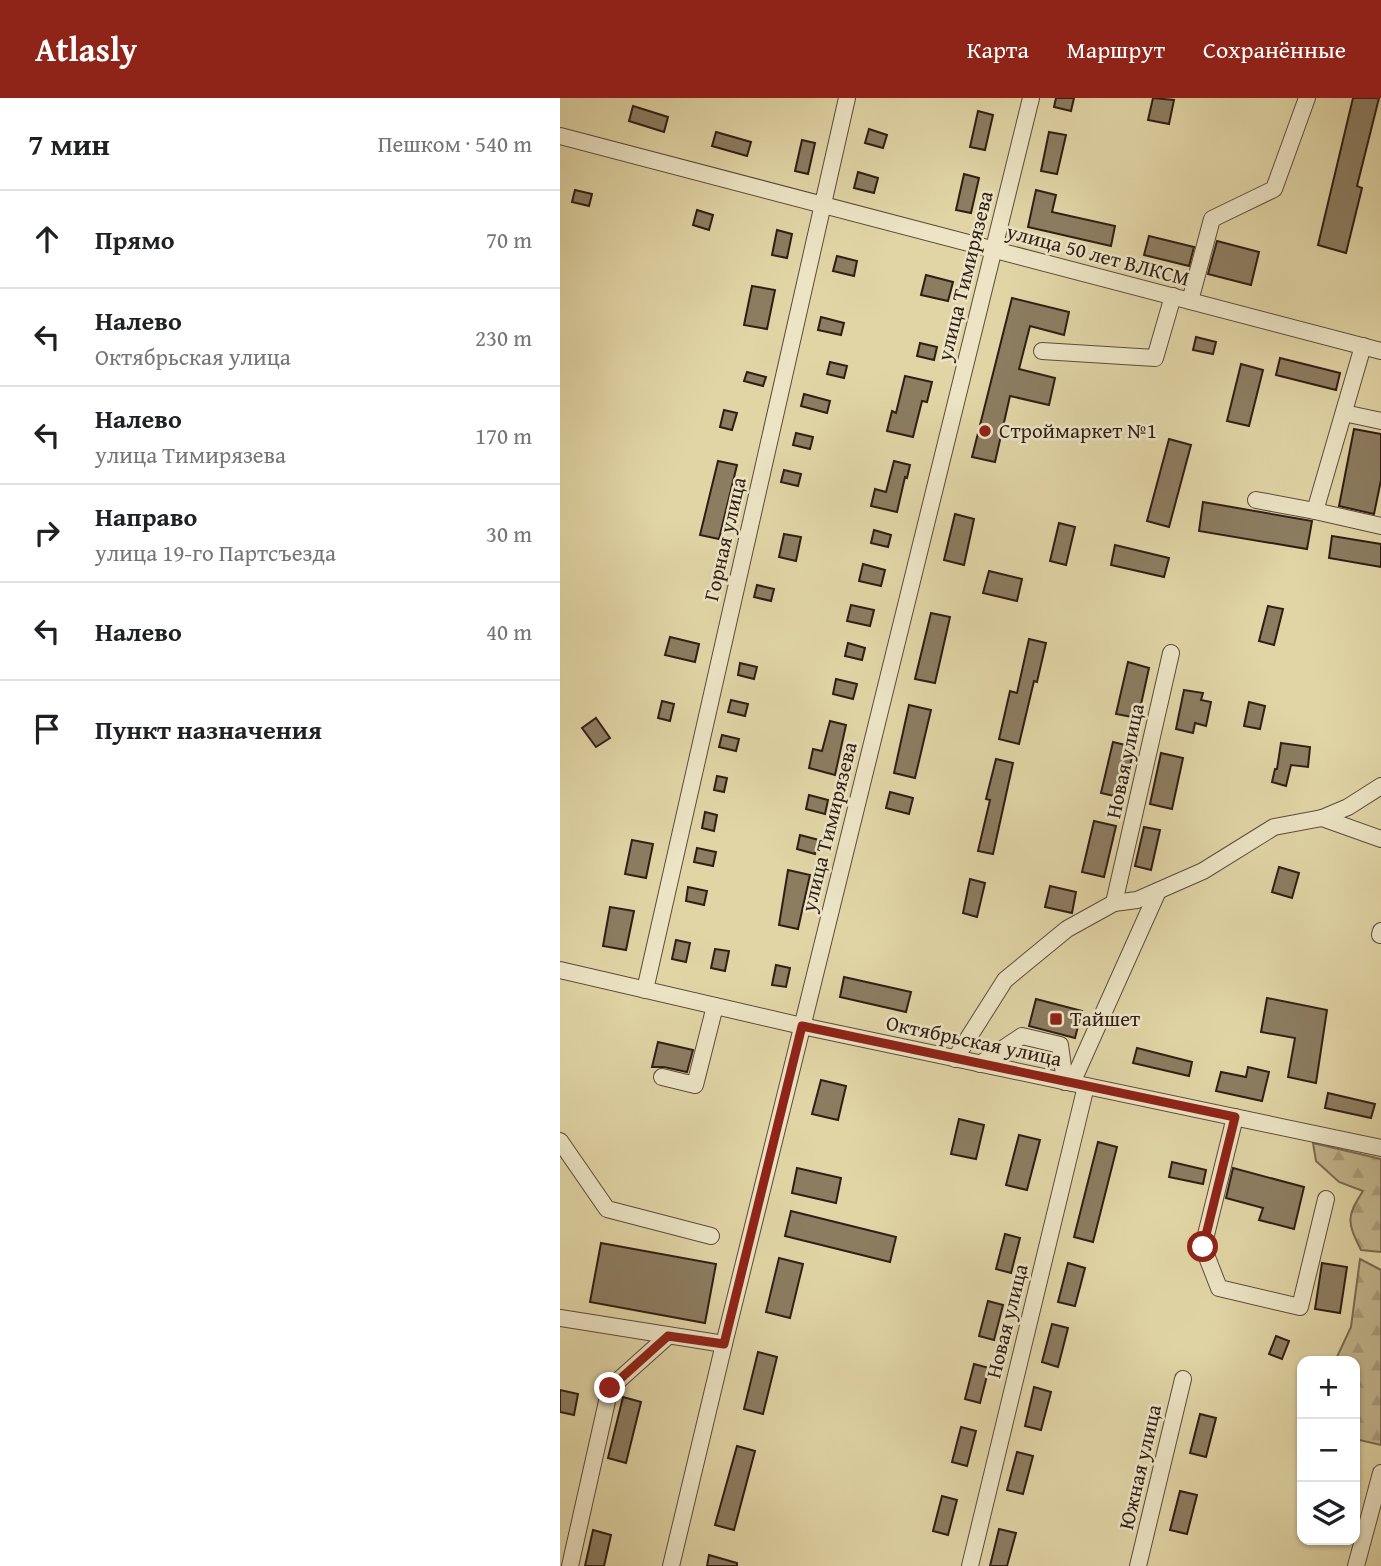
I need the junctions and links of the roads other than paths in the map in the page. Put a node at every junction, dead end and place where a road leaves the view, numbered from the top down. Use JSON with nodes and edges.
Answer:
{"nodes":[{"id":1,"x":847,"y":98,"type":"edge"},
{"id":2,"x":1031,"y":98,"type":"edge"},
{"id":3,"x":1307,"y":98,"type":"edge"},
{"id":4,"x":560,"y":136,"type":"edge"},
{"id":5,"x":822,"y":206,"type":"junction"},
{"id":6,"x":993,"y":249,"type":"junction"},
{"id":7,"x":1173,"y":296,"type":"junction"},
{"id":8,"x":1190,"y":300,"type":"junction"},
{"id":9,"x":1363,"y":346,"type":"junction"},
{"id":10,"x":1042,"y":351,"type":"dead end"},
{"id":11,"x":1381,"y":351,"type":"edge"},
{"id":12,"x":1344,"y":413,"type":"junction"},
{"id":13,"x":1381,"y":421,"type":"edge"},
{"id":14,"x":1256,"y":500,"type":"dead end"},
{"id":15,"x":1315,"y":511,"type":"junction"},
{"id":16,"x":1381,"y":526,"type":"edge"},
{"id":17,"x":1171,"y":653,"type":"dead end"},
{"id":18,"x":1381,"y":786,"type":"edge"},
{"id":19,"x":1322,"y":818,"type":"junction"},
{"id":20,"x":1381,"y":839,"type":"edge"},
{"id":21,"x":1158,"y":891,"type":"junction"},
{"id":22,"x":1114,"y":903,"type":"junction"},
{"id":23,"x":560,"y":970,"type":"edge"},
{"id":24,"x":645,"y":990,"type":"junction"},
{"id":25,"x":715,"y":1006,"type":"junction"},
{"id":26,"x":802,"y":1026,"type":"junction"},
{"id":27,"x":956,"y":1059,"type":"junction"},
{"id":28,"x":980,"y":1064,"type":"junction"},
{"id":29,"x":662,"y":1077,"type":"dead end"},
{"id":30,"x":1074,"y":1083,"type":"junction"},
{"id":31,"x":1235,"y":1117,"type":"junction"},
{"id":32,"x":560,"y":1141,"type":"edge"},
{"id":33,"x":1381,"y":1148,"type":"edge"},
{"id":34,"x":1326,"y":1199,"type":"dead end"},
{"id":35,"x":711,"y":1237,"type":"dead end"},
{"id":36,"x":560,"y":1318,"type":"edge"},
{"id":37,"x":668,"y":1336,"type":"junction"},
{"id":38,"x":724,"y":1344,"type":"junction"},
{"id":39,"x":1183,"y":1379,"type":"dead end"},
{"id":40,"x":1381,"y":1473,"type":"edge"},
{"id":41,"x":570,"y":1566,"type":"edge"},
{"id":42,"x":671,"y":1566,"type":"edge"},
{"id":43,"x":970,"y":1566,"type":"edge"},
{"id":44,"x":1138,"y":1566,"type":"edge"},
{"id":45,"x":1356,"y":1566,"type":"edge"}],
"edges":[{"from":1,"to":5,"type":"street","name":"Горная улица"},
{"from":2,"to":6,"type":"street","name":"улица Тимирязева"},
{"from":3,"to":8,"type":"street"},
{"from":4,"to":5,"type":"street","name":"улица 50 лет ВЛКСМ"},
{"from":5,"to":6,"type":"street","name":"улица 50 лет ВЛКСМ"},
{"from":5,"to":24,"type":"street","name":"Горная улица"},
{"from":6,"to":7,"type":"street","name":"улица 50 лет ВЛКСМ"},
{"from":6,"to":26,"type":"street","name":"улица Тимирязева"},
{"from":7,"to":8,"type":"street","name":"улица 50 лет ВЛКСМ"},
{"from":7,"to":10,"type":"street"},
{"from":8,"to":9,"type":"street","name":"улица 50 лет ВЛКСМ"},
{"from":9,"to":11,"type":"street","name":"улица 50 лет ВЛКСМ"},
{"from":9,"to":12,"type":"street"},
{"from":12,"to":13,"type":"street"},
{"from":12,"to":15,"type":"street"},
{"from":14,"to":15,"type":"street"},
{"from":15,"to":16,"type":"street"},
{"from":17,"to":22,"type":"street","name":"Новая улица"},
{"from":18,"to":19,"type":"street"},
{"from":19,"to":20,"type":"street"},
{"from":19,"to":21,"type":"street"},
{"from":21,"to":22,"type":"street"},
{"from":21,"to":30,"type":"street"},
{"from":22,"to":27,"type":"street"},
{"from":23,"to":24,"type":"street","name":"Октябрьская улица"},
{"from":24,"to":25,"type":"street","name":"Октябрьская улица"},
{"from":25,"to":26,"type":"street","name":"Октябрьская улица"},
{"from":25,"to":29,"type":"street"},
{"from":26,"to":27,"type":"street","name":"Октябрьская улица"},
{"from":26,"to":38,"type":"street","name":"улица Тимирязева"},
{"from":27,"to":28,"type":"street","name":"Октябрьская улица"},
{"from":28,"to":30,"type":"street","name":"Октябрьская улица"},
{"from":28,"to":30,"type":"street"},
{"from":30,"to":31,"type":"street","name":"Октябрьская улица"},
{"from":30,"to":43,"type":"street","name":"Новая улица"},
{"from":31,"to":33,"type":"street","name":"Октябрьская улица"},
{"from":31,"to":34,"type":"street"},
{"from":32,"to":35,"type":"street"},
{"from":36,"to":37,"type":"street"},
{"from":37,"to":38,"type":"street"},
{"from":37,"to":41,"type":"street"},
{"from":38,"to":42,"type":"street","name":"улица Тимирязева"},
{"from":39,"to":44,"type":"street","name":"Южная улица"},
{"from":40,"to":45,"type":"street"}]}
